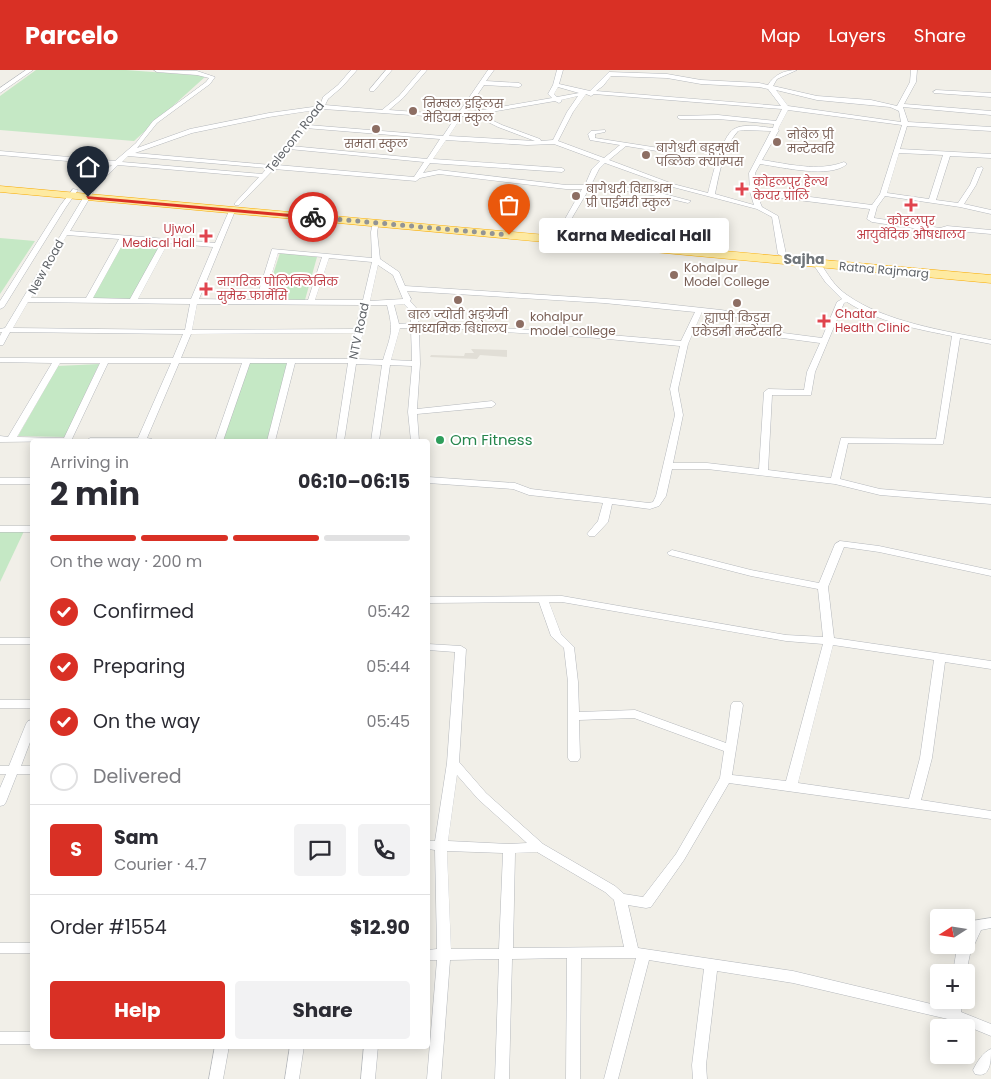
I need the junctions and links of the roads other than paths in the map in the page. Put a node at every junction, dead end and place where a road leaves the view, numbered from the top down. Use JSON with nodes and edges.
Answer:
{"nodes":[{"id":1,"x":30,"y":70,"type":"edge"},
{"id":2,"x":157,"y":70,"type":"edge"},
{"id":3,"x":354,"y":70,"type":"edge"},
{"id":4,"x":389,"y":70,"type":"edge"},
{"id":5,"x":424,"y":70,"type":"edge"},
{"id":6,"x":491,"y":70,"type":"edge"},
{"id":7,"x":560,"y":70,"type":"edge"},
{"id":8,"x":794,"y":70,"type":"edge"},
{"id":9,"x":914,"y":70,"type":"edge"},
{"id":10,"x":614,"y":72,"type":"edge"},
{"id":11,"x":707,"y":82,"type":"junction"},
{"id":12,"x":483,"y":83,"type":"junction"},
{"id":13,"x":518,"y":85,"type":"dead end"},
{"id":14,"x":556,"y":85,"type":"junction"},
{"id":15,"x":770,"y":87,"type":"junction"},
{"id":16,"x":372,"y":90,"type":"dead end"},
{"id":17,"x":0,"y":91,"type":"edge"},
{"id":18,"x":936,"y":92,"type":"dead end"},
{"id":19,"x":586,"y":93,"type":"junction"},
{"id":20,"x":991,"y":95,"type":"edge"},
{"id":21,"x":556,"y":98,"type":"junction"},
{"id":22,"x":698,"y":101,"type":"junction"},
{"id":23,"x":322,"y":107,"type":"junction"},
{"id":24,"x":901,"y":107,"type":"junction"},
{"id":25,"x":786,"y":108,"type":"junction"},
{"id":26,"x":384,"y":111,"type":"junction"},
{"id":27,"x":571,"y":111,"type":"junction"},
{"id":28,"x":461,"y":116,"type":"junction"},
{"id":29,"x":680,"y":117,"type":"dead end"},
{"id":30,"x":990,"y":118,"type":"edge"},
{"id":31,"x":905,"y":124,"type":"junction"},
{"id":32,"x":597,"y":125,"type":"dead end"},
{"id":33,"x":303,"y":126,"type":"junction"},
{"id":34,"x":777,"y":126,"type":"junction"},
{"id":35,"x":991,"y":129,"type":"edge"},
{"id":36,"x":603,"y":131,"type":"junction"},
{"id":37,"x":445,"y":138,"type":"junction"},
{"id":38,"x":601,"y":141,"type":"junction"},
{"id":39,"x":546,"y":142,"type":"junction"},
{"id":40,"x":555,"y":142,"type":"junction"},
{"id":41,"x":624,"y":144,"type":"junction"},
{"id":42,"x":287,"y":147,"type":"junction"},
{"id":43,"x":657,"y":149,"type":"dead end"},
{"id":44,"x":896,"y":150,"type":"junction"},
{"id":45,"x":618,"y":151,"type":"junction"},
{"id":46,"x":0,"y":153,"type":"edge"},
{"id":47,"x":126,"y":154,"type":"junction"},
{"id":48,"x":948,"y":154,"type":"junction"},
{"id":49,"x":991,"y":156,"type":"edge"},
{"id":50,"x":605,"y":159,"type":"junction"},
{"id":51,"x":429,"y":161,"type":"junction"},
{"id":52,"x":760,"y":162,"type":"junction"},
{"id":53,"x":118,"y":163,"type":"junction"},
{"id":54,"x":844,"y":164,"type":"dead end"},
{"id":55,"x":273,"y":166,"type":"junction"},
{"id":56,"x":980,"y":168,"type":"dead end"},
{"id":57,"x":562,"y":170,"type":"dead end"},
{"id":58,"x":264,"y":176,"type":"junction"},
{"id":59,"x":418,"y":176,"type":"junction"},
{"id":60,"x":0,"y":183,"type":"edge"},
{"id":61,"x":586,"y":188,"type":"junction"},
{"id":62,"x":0,"y":190,"type":"edge"},
{"id":63,"x":752,"y":192,"type":"junction"},
{"id":64,"x":73,"y":193,"type":"junction"},
{"id":65,"x":89,"y":194,"type":"junction"},
{"id":66,"x":883,"y":194,"type":"junction"},
{"id":67,"x":711,"y":196,"type":"junction"},
{"id":68,"x":932,"y":200,"type":"junction"},
{"id":69,"x":688,"y":201,"type":"dead end"},
{"id":70,"x":960,"y":205,"type":"junction"},
{"id":71,"x":874,"y":207,"type":"junction"},
{"id":72,"x":235,"y":208,"type":"junction"},
{"id":73,"x":758,"y":208,"type":"junction"},
{"id":74,"x":991,"y":212,"type":"edge"},
{"id":75,"x":376,"y":222,"type":"junction"},
{"id":76,"x":991,"y":232,"type":"edge"},
{"id":77,"x":65,"y":233,"type":"junction"},
{"id":78,"x":560,"y":233,"type":"junction"},
{"id":79,"x":123,"y":238,"type":"junction"},
{"id":80,"x":165,"y":242,"type":"junction"},
{"id":81,"x":216,"y":245,"type":"junction"},
{"id":82,"x":782,"y":254,"type":"junction"},
{"id":83,"x":326,"y":256,"type":"junction"},
{"id":84,"x":376,"y":260,"type":"junction"},
{"id":85,"x":817,"y":264,"type":"junction"},
{"id":86,"x":991,"y":272,"type":"edge"},
{"id":87,"x":991,"y":279,"type":"edge"},
{"id":88,"x":402,"y":288,"type":"junction"},
{"id":89,"x":848,"y":299,"type":"junction"},
{"id":90,"x":28,"y":300,"type":"junction"},
{"id":91,"x":406,"y":301,"type":"junction"},
{"id":92,"x":88,"y":302,"type":"junction"},
{"id":93,"x":132,"y":302,"type":"junction"},
{"id":94,"x":194,"y":302,"type":"junction"},
{"id":95,"x":259,"y":302,"type":"junction"},
{"id":96,"x":311,"y":302,"type":"junction"},
{"id":97,"x":364,"y":303,"type":"junction"},
{"id":98,"x":390,"y":303,"type":"junction"},
{"id":99,"x":0,"y":307,"type":"edge"},
{"id":100,"x":699,"y":310,"type":"junction"},
{"id":101,"x":396,"y":326,"type":"junction"},
{"id":102,"x":414,"y":326,"type":"junction"},
{"id":103,"x":4,"y":330,"type":"edge"},
{"id":104,"x":360,"y":330,"type":"junction"},
{"id":105,"x":188,"y":332,"type":"junction"},
{"id":106,"x":956,"y":336,"type":"junction"},
{"id":107,"x":825,"y":341,"type":"junction"},
{"id":108,"x":991,"y":342,"type":"edge"},
{"id":109,"x":0,"y":343,"type":"edge"},
{"id":110,"x":684,"y":344,"type":"junction"},
{"id":111,"x":0,"y":360,"type":"edge"},
{"id":112,"x":57,"y":360,"type":"junction"},
{"id":113,"x":416,"y":360,"type":"junction"},
{"id":114,"x":105,"y":361,"type":"junction"},
{"id":115,"x":352,"y":361,"type":"junction"},
{"id":116,"x":176,"y":362,"type":"junction"},
{"id":117,"x":246,"y":362,"type":"junction"},
{"id":118,"x":291,"y":362,"type":"junction"},
{"id":119,"x":389,"y":363,"type":"junction"},
{"id":120,"x":492,"y":404,"type":"dead end"},
{"id":121,"x":412,"y":412,"type":"junction"},
{"id":122,"x":12,"y":438,"type":"junction"},
{"id":123,"x":0,"y":439,"type":"edge"},
{"id":124,"x":30,"y":439,"type":"edge"},
{"id":125,"x":67,"y":439,"type":"edge"},
{"id":126,"x":143,"y":439,"type":"edge"},
{"id":127,"x":219,"y":439,"type":"edge"},
{"id":128,"x":272,"y":439,"type":"edge"},
{"id":129,"x":340,"y":439,"type":"edge"},
{"id":130,"x":375,"y":439,"type":"edge"},
{"id":131,"x":415,"y":439,"type":"edge"},
{"id":132,"x":668,"y":466,"type":"junction"},
{"id":133,"x":763,"y":473,"type":"junction"},
{"id":134,"x":430,"y":480,"type":"edge"},
{"id":135,"x":0,"y":481,"type":"edge"},
{"id":136,"x":30,"y":481,"type":"edge"},
{"id":137,"x":835,"y":481,"type":"junction"},
{"id":138,"x":991,"y":501,"type":"edge"},
{"id":139,"x":608,"y":502,"type":"junction"},
{"id":140,"x":0,"y":529,"type":"edge"},
{"id":141,"x":30,"y":529,"type":"edge"},
{"id":142,"x":592,"y":534,"type":"dead end"},
{"id":143,"x":672,"y":553,"type":"dead end"},
{"id":144,"x":991,"y":573,"type":"edge"},
{"id":145,"x":823,"y":587,"type":"junction"},
{"id":146,"x":543,"y":599,"type":"junction"},
{"id":147,"x":430,"y":600,"type":"edge"},
{"id":148,"x":0,"y":641,"type":"edge"},
{"id":149,"x":828,"y":641,"type":"junction"},
{"id":150,"x":30,"y":642,"type":"edge"},
{"id":151,"x":430,"y":647,"type":"edge"},
{"id":152,"x":940,"y":658,"type":"junction"},
{"id":153,"x":991,"y":665,"type":"edge"},
{"id":154,"x":0,"y":704,"type":"edge"},
{"id":155,"x":30,"y":704,"type":"edge"},
{"id":156,"x":737,"y":705,"type":"dead end"},
{"id":157,"x":573,"y":716,"type":"junction"},
{"id":158,"x":30,"y":729,"type":"edge"},
{"id":159,"x":730,"y":749,"type":"junction"},
{"id":160,"x":574,"y":758,"type":"dead end"},
{"id":161,"x":453,"y":763,"type":"junction"},
{"id":162,"x":0,"y":770,"type":"edge"},
{"id":163,"x":14,"y":770,"type":"junction"},
{"id":164,"x":30,"y":770,"type":"edge"},
{"id":165,"x":726,"y":778,"type":"junction"},
{"id":166,"x":791,"y":786,"type":"junction"},
{"id":167,"x":0,"y":802,"type":"edge"},
{"id":168,"x":914,"y":803,"type":"junction"},
{"id":169,"x":991,"y":815,"type":"edge"},
{"id":170,"x":434,"y":845,"type":"edge"},
{"id":171,"x":539,"y":847,"type":"junction"},
{"id":172,"x":509,"y":849,"type":"junction"},
{"id":173,"x":620,"y":898,"type":"junction"},
{"id":174,"x":991,"y":923,"type":"edge"},
{"id":175,"x":0,"y":948,"type":"edge"},
{"id":176,"x":30,"y":948,"type":"edge"},
{"id":177,"x":638,"y":953,"type":"junction"},
{"id":178,"x":505,"y":954,"type":"junction"},
{"id":179,"x":574,"y":954,"type":"junction"},
{"id":180,"x":430,"y":955,"type":"edge"},
{"id":181,"x":444,"y":955,"type":"junction"},
{"id":182,"x":961,"y":964,"type":"edge"},
{"id":183,"x":711,"y":965,"type":"junction"},
{"id":184,"x":955,"y":1009,"type":"edge"},
{"id":185,"x":954,"y":1015,"type":"junction"},
{"id":186,"x":991,"y":1030,"type":"edge"},
{"id":187,"x":0,"y":1038,"type":"edge"},
{"id":188,"x":30,"y":1038,"type":"edge"},
{"id":189,"x":221,"y":1049,"type":"edge"},
{"id":190,"x":297,"y":1049,"type":"edge"},
{"id":191,"x":372,"y":1049,"type":"edge"},
{"id":192,"x":991,"y":1055,"type":"edge"},
{"id":193,"x":980,"y":1070,"type":"dead end"},
{"id":194,"x":216,"y":1079,"type":"edge"},
{"id":195,"x":292,"y":1079,"type":"edge"},
{"id":196,"x":368,"y":1079,"type":"edge"},
{"id":197,"x":434,"y":1079,"type":"edge"},
{"id":198,"x":502,"y":1079,"type":"edge"},
{"id":199,"x":573,"y":1079,"type":"edge"},
{"id":200,"x":610,"y":1079,"type":"edge"},
{"id":201,"x":700,"y":1079,"type":"edge"}],
"edges":[{"from":1,"to":17,"type":"street"},
{"from":2,"to":47,"type":"street","name":"New Road"},
{"from":3,"to":23,"type":"street","name":"Telecom Road"},
{"from":4,"to":16,"type":"street"},
{"from":5,"to":26,"type":"street"},
{"from":6,"to":12,"type":"street"},
{"from":7,"to":14,"type":"street"},
{"from":8,"to":15,"type":"street"},
{"from":9,"to":24,"type":"street"},
{"from":10,"to":11,"type":"street"},
{"from":10,"to":19,"type":"street"},
{"from":11,"to":15,"type":"street"},
{"from":11,"to":22,"type":"street"},
{"from":12,"to":13,"type":"street"},
{"from":12,"to":28,"type":"street"},
{"from":14,"to":19,"type":"street"},
{"from":14,"to":21,"type":"street"},
{"from":15,"to":24,"type":"street"},
{"from":15,"to":25,"type":"street"},
{"from":18,"to":20,"type":"street"},
{"from":19,"to":21,"type":"street"},
{"from":19,"to":22,"type":"street"},
{"from":19,"to":27,"type":"street"},
{"from":21,"to":27,"type":"street"},
{"from":21,"to":28,"type":"street"},
{"from":22,"to":25,"type":"street"},
{"from":23,"to":26,"type":"street"},
{"from":23,"to":33,"type":"street","name":"Telecom Road"},
{"from":23,"to":47,"type":"street"},
{"from":24,"to":30,"type":"street"},
{"from":24,"to":31,"type":"street"},
{"from":25,"to":31,"type":"street"},
{"from":25,"to":34,"type":"street"},
{"from":26,"to":28,"type":"street"},
{"from":27,"to":40,"type":"street"},
{"from":28,"to":37,"type":"street"},
{"from":28,"to":39,"type":"street"},
{"from":29,"to":34,"type":"street"},
{"from":31,"to":35,"type":"street"},
{"from":31,"to":44,"type":"street"},
{"from":32,"to":36,"type":"street"},
{"from":33,"to":37,"type":"street"},
{"from":33,"to":42,"type":"street","name":"Telecom Road"},
{"from":34,"to":52,"type":"street"},
{"from":34,"to":67,"type":"street"},
{"from":36,"to":38,"type":"street"},
{"from":36,"to":41,"type":"street"},
{"from":37,"to":39,"type":"street"},
{"from":37,"to":51,"type":"street"},
{"from":38,"to":41,"type":"street"},
{"from":38,"to":45,"type":"street"},
{"from":39,"to":40,"type":"street"},
{"from":40,"to":50,"type":"street"},
{"from":41,"to":43,"type":"street"},
{"from":41,"to":45,"type":"street"},
{"from":42,"to":51,"type":"street"},
{"from":42,"to":55,"type":"street","name":"Telecom Road"},
{"from":44,"to":48,"type":"street"},
{"from":44,"to":66,"type":"street"},
{"from":45,"to":50,"type":"street"},
{"from":46,"to":53,"type":"street"},
{"from":47,"to":53,"type":"street","name":"New Road"},
{"from":47,"to":55,"type":"street"},
{"from":48,"to":49,"type":"street"},
{"from":48,"to":68,"type":"street"},
{"from":50,"to":61,"type":"street"},
{"from":50,"to":67,"type":"street"},
{"from":51,"to":57,"type":"street"},
{"from":51,"to":59,"type":"street"},
{"from":52,"to":54,"type":"street"},
{"from":52,"to":63,"type":"street"},
{"from":53,"to":58,"type":"street"},
{"from":53,"to":65,"type":"street","name":"New Road"},
{"from":55,"to":58,"type":"street","name":"Telecom Road"},
{"from":55,"to":59,"type":"street"},
{"from":56,"to":70,"type":"street"},
{"from":58,"to":72,"type":"street","name":"Telecom Road"},
{"from":59,"to":61,"type":"street"},
{"from":60,"to":64,"type":"highway","name":"Ratna Rajmarg"},
{"from":61,"to":69,"type":"street"},
{"from":61,"to":78,"type":"street"},
{"from":62,"to":64,"type":"highway","name":"Ratna Rajmarg"},
{"from":63,"to":71,"type":"street"},
{"from":63,"to":73,"type":"street"},
{"from":64,"to":65,"type":"highway","name":"Ratna Rajmarg"},
{"from":64,"to":99,"type":"street","name":"New Road"},
{"from":65,"to":72,"type":"highway","name":"Ratna Rajmarg"},
{"from":65,"to":77,"type":"street","name":"New Road"},
{"from":66,"to":68,"type":"street"},
{"from":66,"to":71,"type":"street"},
{"from":67,"to":73,"type":"street"},
{"from":68,"to":70,"type":"street"},
{"from":70,"to":74,"type":"street"},
{"from":71,"to":76,"type":"street"},
{"from":72,"to":75,"type":"highway","name":"Ratna Rajmarg"},
{"from":72,"to":78,"type":"highway","name":"Ratna Rajmarg"},
{"from":72,"to":81,"type":"street","name":"Telecom Road"},
{"from":73,"to":82,"type":"street"},
{"from":75,"to":84,"type":"street","name":"NTV Road"},
{"from":75,"to":85,"type":"highway","name":"Ratna Rajmarg"},
{"from":77,"to":79,"type":"street"},
{"from":77,"to":90,"type":"street","name":"New Road"},
{"from":78,"to":82,"type":"highway","name":"Ratna Rajmarg"},
{"from":79,"to":80,"type":"street"},
{"from":79,"to":92,"type":"street"},
{"from":80,"to":81,"type":"street"},
{"from":80,"to":93,"type":"street"},
{"from":81,"to":94,"type":"street","name":"Telecom Road"},
{"from":82,"to":86,"type":"highway","name":"Ratna Rajmarg"},
{"from":83,"to":84,"type":"street"},
{"from":83,"to":95,"type":"street"},
{"from":83,"to":96,"type":"street"},
{"from":84,"to":88,"type":"street"},
{"from":84,"to":97,"type":"street","name":"NTV Road"},
{"from":85,"to":87,"type":"highway","name":"Ratna Rajmarg"},
{"from":85,"to":89,"type":"street"},
{"from":88,"to":91,"type":"street"},
{"from":88,"to":100,"type":"street"},
{"from":89,"to":106,"type":"street"},
{"from":89,"to":107,"type":"street"},
{"from":90,"to":92,"type":"street"},
{"from":90,"to":103,"type":"street","name":"New Road"},
{"from":91,"to":98,"type":"street"},
{"from":91,"to":102,"type":"street"},
{"from":92,"to":93,"type":"street"},
{"from":93,"to":94,"type":"street"},
{"from":94,"to":95,"type":"street"},
{"from":94,"to":105,"type":"street","name":"Telecom Road"},
{"from":95,"to":96,"type":"street"},
{"from":96,"to":97,"type":"street"},
{"from":97,"to":98,"type":"street"},
{"from":97,"to":104,"type":"street","name":"NTV Road"},
{"from":98,"to":101,"type":"street"},
{"from":100,"to":107,"type":"street"},
{"from":100,"to":110,"type":"street"},
{"from":101,"to":102,"type":"street"},
{"from":101,"to":119,"type":"street"},
{"from":102,"to":110,"type":"street"},
{"from":102,"to":113,"type":"street"},
{"from":103,"to":105,"type":"street"},
{"from":103,"to":109,"type":"street","name":"New Road"},
{"from":104,"to":105,"type":"street"},
{"from":104,"to":115,"type":"street","name":"NTV Road"},
{"from":105,"to":116,"type":"street","name":"Telecom Road"},
{"from":106,"to":108,"type":"street"},
{"from":106,"to":137,"type":"street"},
{"from":107,"to":133,"type":"street"},
{"from":110,"to":132,"type":"street"},
{"from":111,"to":112,"type":"street"},
{"from":112,"to":114,"type":"street"},
{"from":112,"to":122,"type":"street"},
{"from":113,"to":119,"type":"street"},
{"from":113,"to":121,"type":"street"},
{"from":114,"to":116,"type":"street"},
{"from":114,"to":125,"type":"street"},
{"from":115,"to":118,"type":"street"},
{"from":115,"to":119,"type":"street"},
{"from":115,"to":129,"type":"street","name":"NTV Road"},
{"from":116,"to":117,"type":"street"},
{"from":116,"to":126,"type":"street","name":"Telecom Road"},
{"from":117,"to":118,"type":"street"},
{"from":117,"to":127,"type":"street"},
{"from":118,"to":128,"type":"street"},
{"from":119,"to":130,"type":"street"},
{"from":120,"to":121,"type":"street"},
{"from":121,"to":131,"type":"street"},
{"from":122,"to":123,"type":"street"},
{"from":122,"to":124,"type":"street"},
{"from":132,"to":133,"type":"street"},
{"from":132,"to":139,"type":"street"},
{"from":133,"to":137,"type":"street"},
{"from":134,"to":139,"type":"street"},
{"from":135,"to":136,"type":"street"},
{"from":137,"to":138,"type":"street"},
{"from":139,"to":142,"type":"street"},
{"from":140,"to":141,"type":"street"},
{"from":143,"to":145,"type":"street"},
{"from":144,"to":145,"type":"street"},
{"from":145,"to":149,"type":"street"},
{"from":146,"to":147,"type":"street"},
{"from":146,"to":149,"type":"street"},
{"from":146,"to":157,"type":"street"},
{"from":148,"to":150,"type":"street"},
{"from":149,"to":152,"type":"street"},
{"from":149,"to":166,"type":"street"},
{"from":151,"to":161,"type":"street"},
{"from":152,"to":153,"type":"street"},
{"from":152,"to":168,"type":"street"},
{"from":154,"to":155,"type":"street"},
{"from":156,"to":159,"type":"street"},
{"from":157,"to":159,"type":"street"},
{"from":157,"to":160,"type":"street"},
{"from":158,"to":163,"type":"street"},
{"from":159,"to":165,"type":"street"},
{"from":161,"to":170,"type":"street"},
{"from":161,"to":171,"type":"street"},
{"from":162,"to":163,"type":"street"},
{"from":163,"to":164,"type":"street"},
{"from":163,"to":167,"type":"street"},
{"from":165,"to":166,"type":"street"},
{"from":165,"to":173,"type":"street"},
{"from":166,"to":168,"type":"street"},
{"from":168,"to":169,"type":"street"},
{"from":170,"to":172,"type":"street"},
{"from":170,"to":181,"type":"street"},
{"from":171,"to":172,"type":"street"},
{"from":171,"to":173,"type":"street"},
{"from":172,"to":178,"type":"street"},
{"from":173,"to":177,"type":"street"},
{"from":174,"to":182,"type":"street"},
{"from":175,"to":176,"type":"street"},
{"from":177,"to":179,"type":"street"},
{"from":177,"to":183,"type":"street"},
{"from":177,"to":200,"type":"street"},
{"from":178,"to":179,"type":"street"},
{"from":178,"to":181,"type":"street"},
{"from":178,"to":198,"type":"street"},
{"from":179,"to":199,"type":"street"},
{"from":180,"to":181,"type":"street"},
{"from":181,"to":197,"type":"street"},
{"from":183,"to":185,"type":"street"},
{"from":183,"to":201,"type":"street"},
{"from":184,"to":185,"type":"street"},
{"from":185,"to":186,"type":"street"},
{"from":187,"to":188,"type":"street"},
{"from":189,"to":194,"type":"street"},
{"from":190,"to":195,"type":"street"},
{"from":191,"to":196,"type":"street"},
{"from":192,"to":193,"type":"street"}]}
